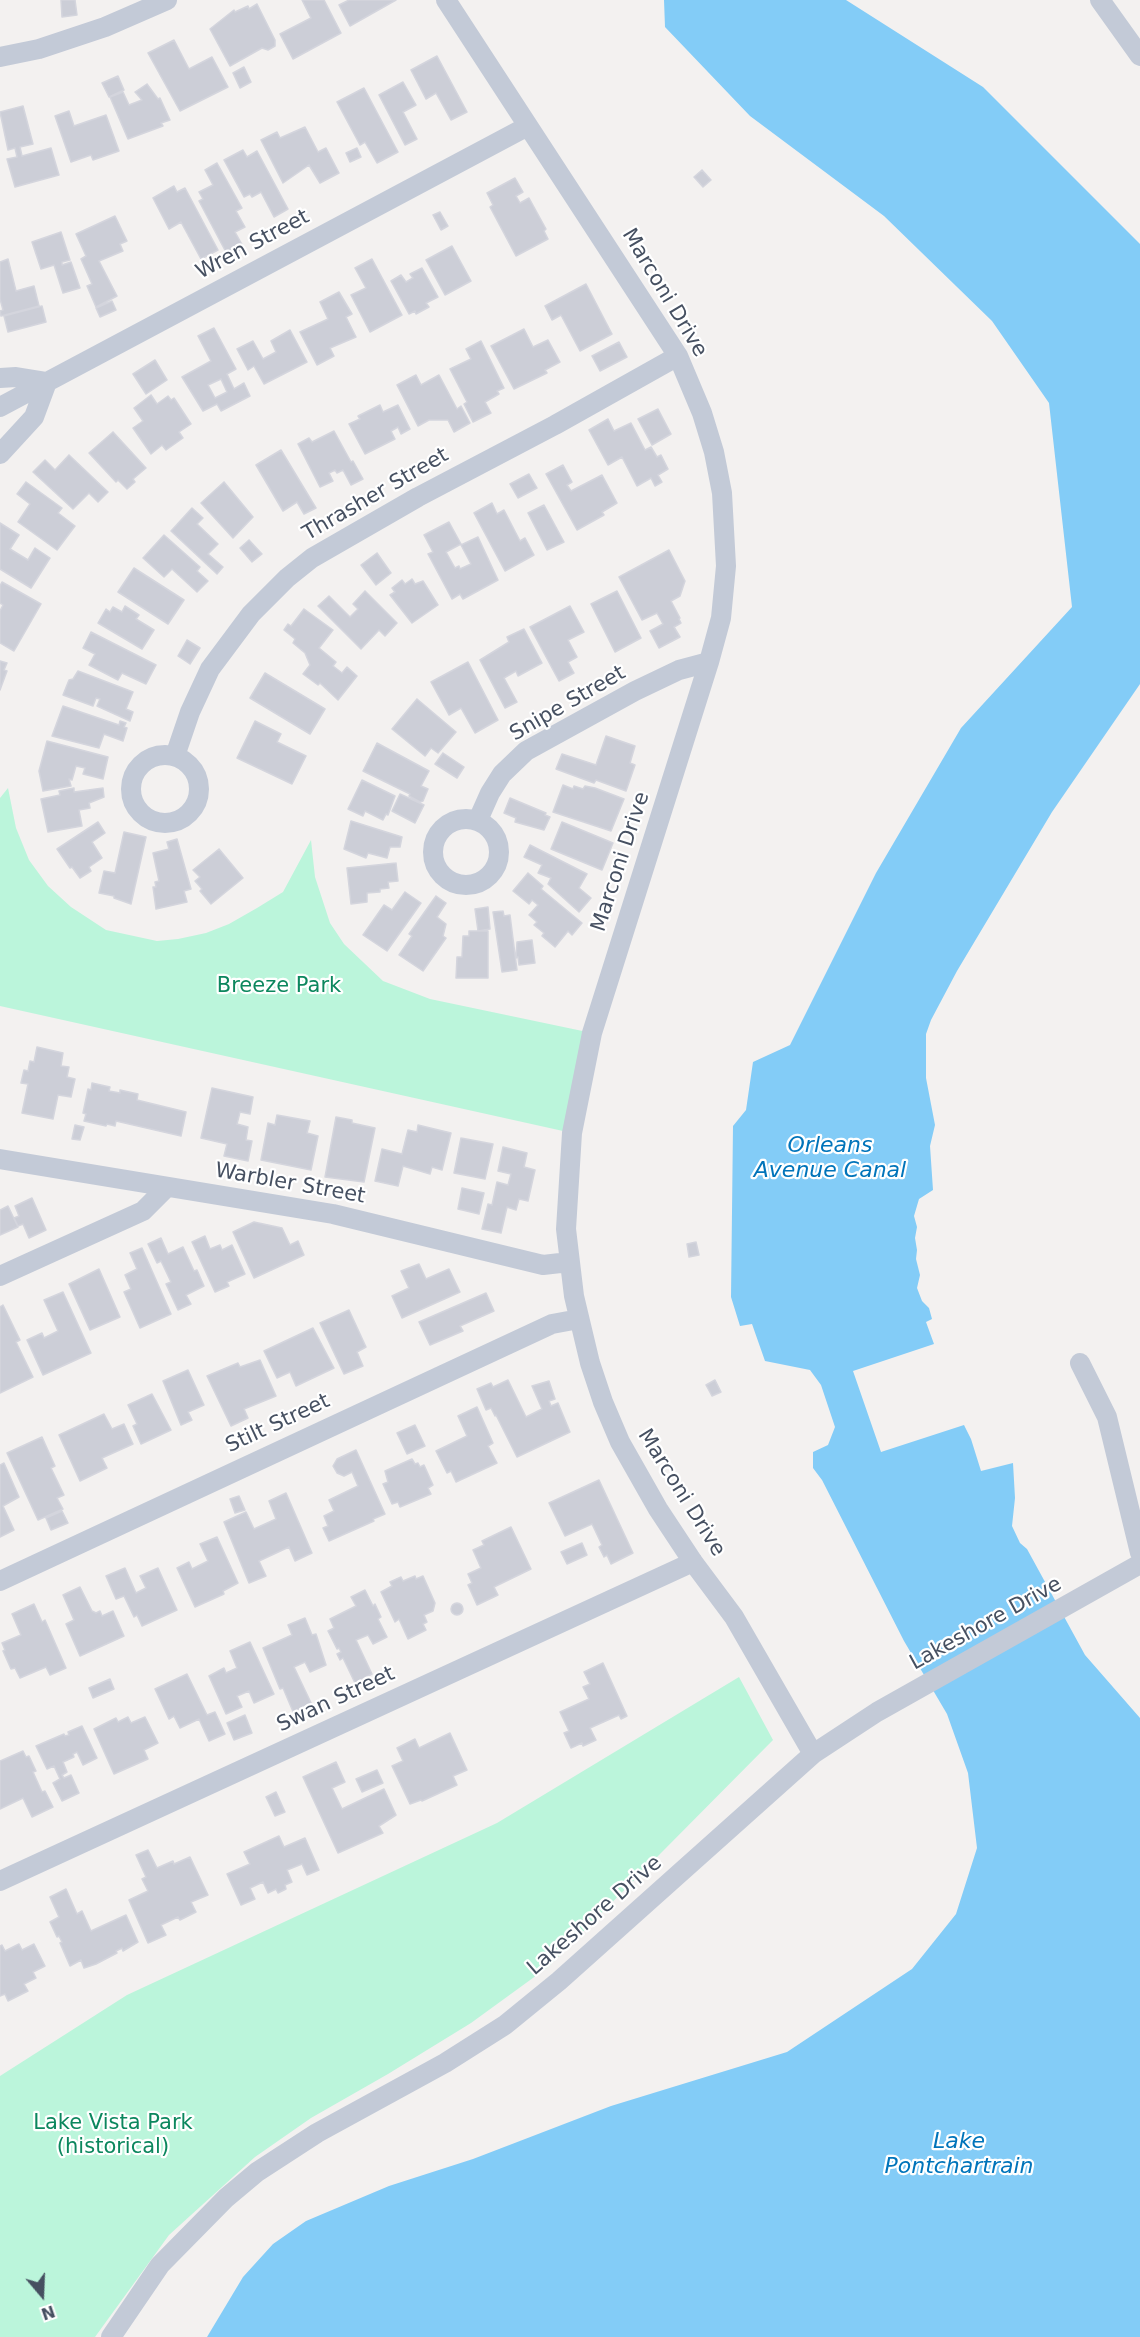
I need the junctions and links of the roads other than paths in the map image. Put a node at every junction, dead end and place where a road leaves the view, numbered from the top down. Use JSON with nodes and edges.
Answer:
{"nodes":[{"id":1,"x":167,"y":0,"type":"edge"},
{"id":2,"x":446,"y":0,"type":"edge"},
{"id":3,"x":1100,"y":0,"type":"edge"},
{"id":4,"x":1140,"y":56,"type":"edge"},
{"id":5,"x":0,"y":57,"type":"edge"},
{"id":6,"x":528,"y":126,"type":"junction"},
{"id":7,"x":678,"y":356,"type":"junction"},
{"id":8,"x":0,"y":378,"type":"edge"},
{"id":9,"x":47,"y":382,"type":"junction"},
{"id":10,"x":0,"y":407,"type":"edge"},
{"id":11,"x":0,"y":454,"type":"edge"},
{"id":12,"x":709,"y":662,"type":"junction"},
{"id":13,"x":175,"y":756,"type":"dead end"},
{"id":14,"x":478,"y":820,"type":"dead end"},
{"id":15,"x":0,"y":1159,"type":"edge"},
{"id":16,"x":166,"y":1187,"type":"junction"},
{"id":17,"x":569,"y":1262,"type":"junction"},
{"id":18,"x":0,"y":1276,"type":"edge"},
{"id":19,"x":579,"y":1319,"type":"junction"},
{"id":20,"x":1080,"y":1363,"type":"dead end"},
{"id":21,"x":1140,"y":1553,"type":"edge"},
{"id":22,"x":693,"y":1562,"type":"junction"},
{"id":23,"x":1140,"y":1564,"type":"edge"},
{"id":24,"x":0,"y":1581,"type":"edge"},
{"id":25,"x":813,"y":1754,"type":"junction"},
{"id":26,"x":0,"y":1881,"type":"edge"},
{"id":27,"x":111,"y":2337,"type":"edge"}],
"edges":[{"from":1,"to":5,"type":"street"},
{"from":2,"to":6,"type":"street","name":"Marconi Drive"},
{"from":3,"to":4,"type":"street"},
{"from":6,"to":7,"type":"street","name":"Marconi Drive"},
{"from":6,"to":9,"type":"street","name":"Wren Street"},
{"from":7,"to":12,"type":"street","name":"Marconi Drive"},
{"from":7,"to":13,"type":"street","name":"Thrasher Street"},
{"from":8,"to":9,"type":"street"},
{"from":9,"to":10,"type":"street","name":"Wren Street"},
{"from":9,"to":11,"type":"street"},
{"from":12,"to":14,"type":"street","name":"Snipe Street"},
{"from":12,"to":17,"type":"street","name":"Marconi Drive"},
{"from":15,"to":16,"type":"street","name":"Warbler Street"},
{"from":16,"to":17,"type":"street","name":"Warbler Street"},
{"from":16,"to":18,"type":"street"},
{"from":17,"to":19,"type":"street","name":"Marconi Drive"},
{"from":19,"to":22,"type":"street","name":"Marconi Drive"},
{"from":19,"to":24,"type":"street","name":"Stilt Street"},
{"from":20,"to":21,"type":"street"},
{"from":22,"to":25,"type":"street","name":"Marconi Drive"},
{"from":22,"to":26,"type":"street","name":"Swan Street"},
{"from":23,"to":25,"type":"street","name":"Lakeshore Drive"},
{"from":25,"to":27,"type":"street","name":"Lakeshore Drive"}]}
